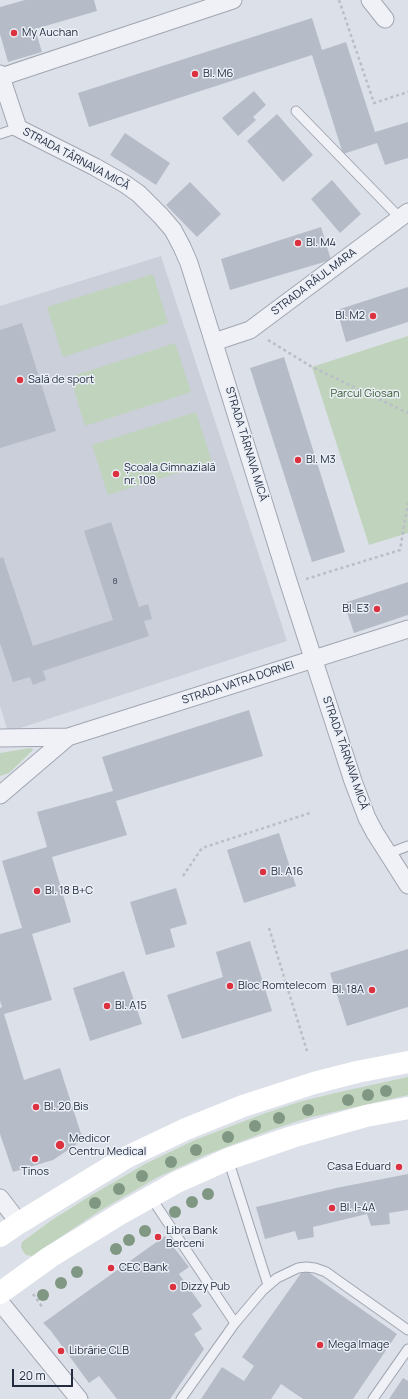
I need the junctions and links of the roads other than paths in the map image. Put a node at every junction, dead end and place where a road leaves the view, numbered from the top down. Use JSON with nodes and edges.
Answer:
{"nodes":[{"id":1,"x":233,"y":0,"type":"edge"},
{"id":2,"x":370,"y":0,"type":"edge"},
{"id":3,"x":385,"y":19,"type":"dead end"},
{"id":4,"x":0,"y":75,"type":"edge"},
{"id":5,"x":296,"y":111,"type":"dead end"},
{"id":6,"x":18,"y":128,"type":"junction"},
{"id":7,"x":0,"y":134,"type":"edge"},
{"id":8,"x":404,"y":215,"type":"edge"},
{"id":9,"x":214,"y":342,"type":"junction"},
{"id":10,"x":408,"y":629,"type":"edge"},
{"id":11,"x":314,"y":659,"type":"junction"},
{"id":12,"x":68,"y":737,"type":"junction"},
{"id":13,"x":0,"y":738,"type":"edge"},
{"id":14,"x":0,"y":795,"type":"edge"},
{"id":15,"x":408,"y":846,"type":"edge"},
{"id":16,"x":387,"y":854,"type":"junction"},
{"id":17,"x":408,"y":885,"type":"edge"},
{"id":18,"x":408,"y":1062,"type":"edge"},
{"id":19,"x":408,"y":1108,"type":"edge"},
{"id":20,"x":228,"y":1159,"type":"junction"},
{"id":21,"x":150,"y":1196,"type":"junction"},
{"id":22,"x":0,"y":1198,"type":"edge"},
{"id":23,"x":19,"y":1223,"type":"junction"},
{"id":24,"x":0,"y":1236,"type":"edge"},
{"id":25,"x":268,"y":1285,"type":"junction"},
{"id":26,"x":0,"y":1293,"type":"edge"},
{"id":27,"x":0,"y":1302,"type":"edge"},
{"id":28,"x":235,"y":1323,"type":"junction"},
{"id":29,"x":408,"y":1330,"type":"edge"},
{"id":30,"x":408,"y":1349,"type":"edge"},
{"id":31,"x":78,"y":1399,"type":"edge"},
{"id":32,"x":181,"y":1399,"type":"edge"},
{"id":33,"x":373,"y":1399,"type":"edge"}],
"edges":[{"from":1,"to":4,"type":"street"},
{"from":2,"to":3,"type":"street"},
{"from":4,"to":6,"type":"street","name":"STRADA TÂRNAVA MICĂ"},
{"from":5,"to":8,"type":"lane"},
{"from":6,"to":7,"type":"lane"},
{"from":6,"to":9,"type":"street","name":"STRADA TÂRNAVA MICĂ"},
{"from":8,"to":9,"type":"street","name":"STRADA RÂUL MARA"},
{"from":9,"to":11,"type":"street","name":"STRADA TÂRNAVA MICĂ"},
{"from":10,"to":11,"type":"street","name":"STRADA VATRA DORNEI"},
{"from":11,"to":12,"type":"street","name":"STRADA VATRA DORNEI"},
{"from":11,"to":16,"type":"street","name":"STRADA TÂRNAVA MICĂ"},
{"from":12,"to":13,"type":"street","name":"STRADA VATRA DORNEI"},
{"from":12,"to":14,"type":"street","name":"STRADA VATRA DORNEI"},
{"from":15,"to":16,"type":"lane"},
{"from":16,"to":17,"type":"street","name":"STRADA TÂRNAVA MICĂ"},
{"from":18,"to":23,"type":"main road"},
{"from":19,"to":20,"type":"main road"},
{"from":20,"to":21,"type":"main road"},
{"from":20,"to":25,"type":"lane"},
{"from":21,"to":26,"type":"main road"},
{"from":21,"to":28,"type":"lane"},
{"from":22,"to":23,"type":"street"},
{"from":23,"to":24,"type":"main road"},
{"from":25,"to":28,"type":"lane"},
{"from":25,"to":29,"type":"lane"},
{"from":27,"to":31,"type":"street"},
{"from":28,"to":32,"type":"lane"},
{"from":30,"to":33,"type":"lane"}]}
